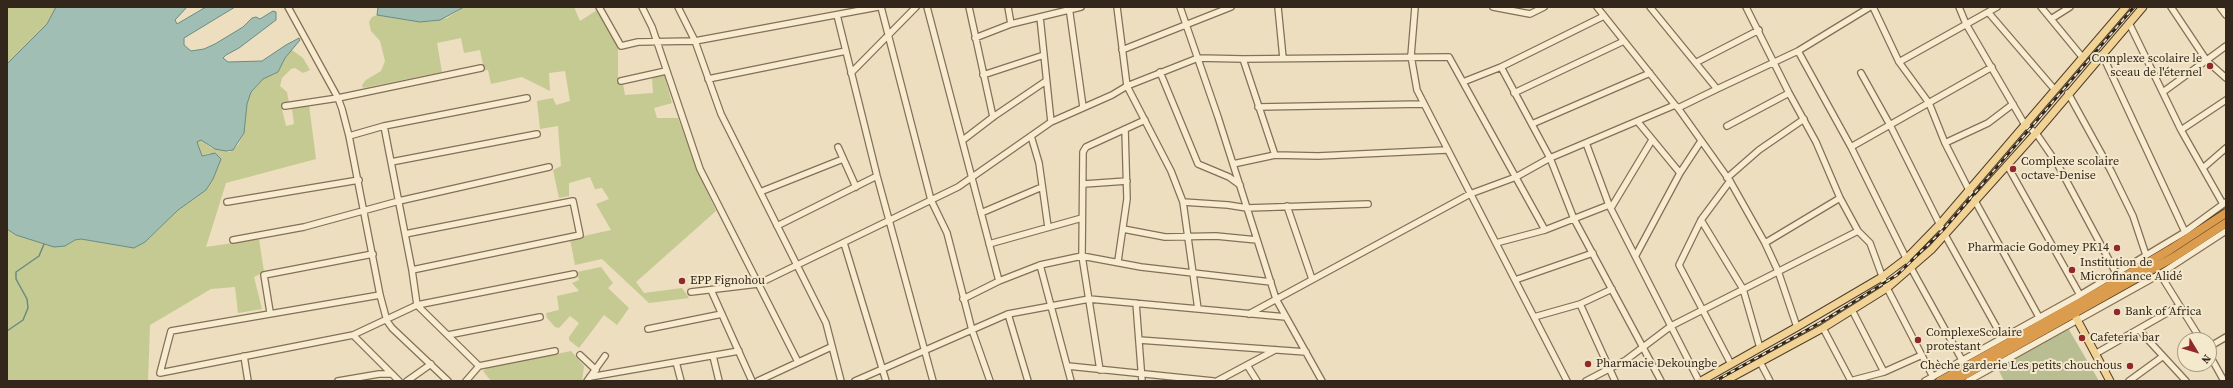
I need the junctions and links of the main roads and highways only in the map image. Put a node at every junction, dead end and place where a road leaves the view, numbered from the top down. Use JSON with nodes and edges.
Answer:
{"nodes":[{"id":1,"x":2143,"y":7,"type":"edge"},
{"id":2,"x":2124,"y":8,"type":"edge"},
{"id":3,"x":2226,"y":213,"type":"edge"},
{"id":4,"x":2226,"y":223,"type":"edge"},
{"id":5,"x":2075,"y":317,"type":"junction"},
{"id":6,"x":1936,"y":379,"type":"edge"},
{"id":7,"x":1700,"y":381,"type":"edge"},
{"id":8,"x":1725,"y":381,"type":"edge"},
{"id":9,"x":1954,"y":381,"type":"edge"},
{"id":10,"x":2110,"y":381,"type":"edge"}],
"edges":[{"from":1,"to":8,"type":"main road"},
{"from":2,"to":7,"type":"main road"},
{"from":3,"to":6,"type":"highway"},
{"from":4,"to":5,"type":"highway"},
{"from":5,"to":9,"type":"highway"},
{"from":5,"to":10,"type":"main road"}]}
